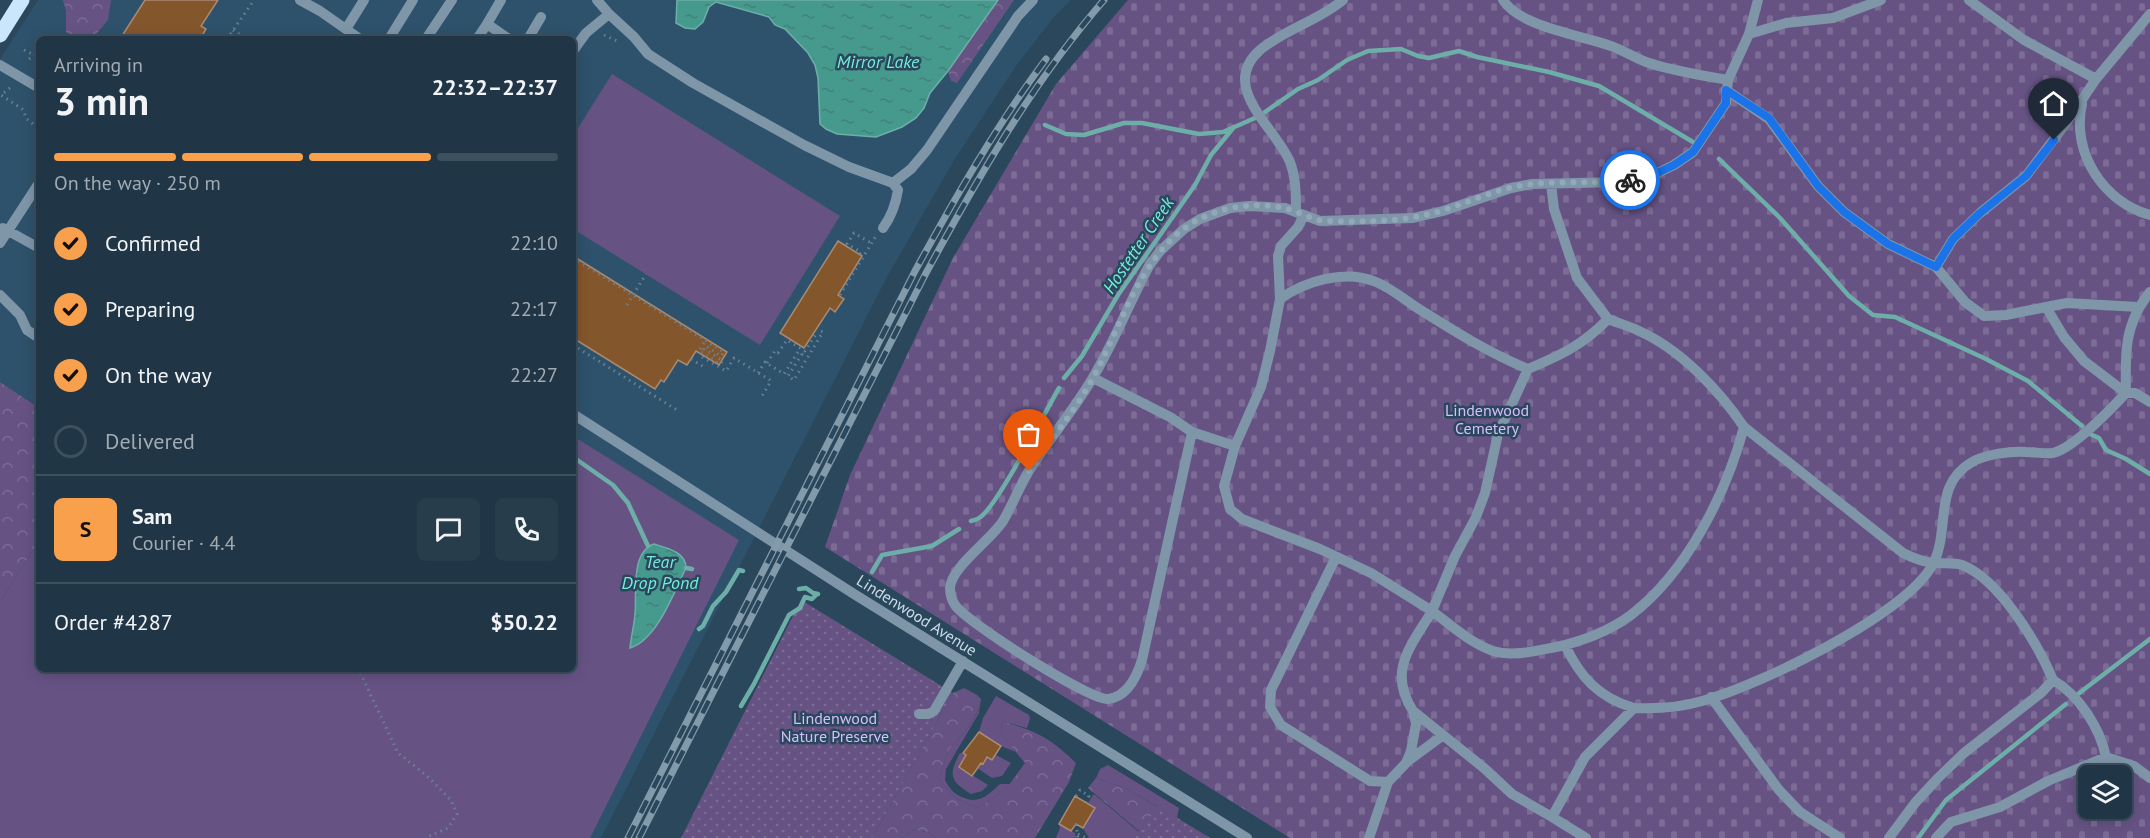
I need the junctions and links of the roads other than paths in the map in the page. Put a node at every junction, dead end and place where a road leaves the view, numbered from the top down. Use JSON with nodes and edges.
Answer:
{"nodes":[{"id":1,"x":22,"y":0,"type":"edge"},
{"id":2,"x":364,"y":0,"type":"edge"},
{"id":3,"x":413,"y":0,"type":"edge"},
{"id":4,"x":452,"y":0,"type":"edge"},
{"id":5,"x":501,"y":0,"type":"edge"},
{"id":6,"x":597,"y":0,"type":"edge"},
{"id":7,"x":1033,"y":0,"type":"edge"},
{"id":8,"x":1343,"y":0,"type":"edge"},
{"id":9,"x":1503,"y":0,"type":"edge"},
{"id":10,"x":1758,"y":0,"type":"edge"},
{"id":11,"x":1881,"y":0,"type":"edge"},
{"id":12,"x":1969,"y":0,"type":"edge"},
{"id":13,"x":308,"y":2,"type":"edge"},
{"id":14,"x":2150,"y":14,"type":"edge"},
{"id":15,"x":609,"y":15,"type":"junction"},
{"id":16,"x":541,"y":17,"type":"dead end"},
{"id":17,"x":487,"y":24,"type":"junction"},
{"id":18,"x":346,"y":29,"type":"junction"},
{"id":19,"x":0,"y":34,"type":"edge"},
{"id":20,"x":1749,"y":34,"type":"junction"},
{"id":21,"x":356,"y":36,"type":"edge"},
{"id":22,"x":391,"y":36,"type":"edge"},
{"id":23,"x":428,"y":36,"type":"edge"},
{"id":24,"x":479,"y":36,"type":"edge"},
{"id":25,"x":505,"y":36,"type":"edge"},
{"id":26,"x":530,"y":36,"type":"edge"},
{"id":27,"x":576,"y":47,"type":"edge"},
{"id":28,"x":0,"y":65,"type":"edge"},
{"id":29,"x":2096,"y":79,"type":"junction"},
{"id":30,"x":1727,"y":85,"type":"junction"},
{"id":31,"x":36,"y":86,"type":"edge"},
{"id":32,"x":2084,"y":94,"type":"junction"},
{"id":33,"x":893,"y":183,"type":"junction"},
{"id":34,"x":1551,"y":184,"type":"junction"},
{"id":35,"x":36,"y":191,"type":"edge"},
{"id":36,"x":1300,"y":214,"type":"junction"},
{"id":37,"x":2150,"y":215,"type":"edge"},
{"id":38,"x":883,"y":228,"type":"dead end"},
{"id":39,"x":4,"y":230,"type":"edge"},
{"id":40,"x":0,"y":243,"type":"edge"},
{"id":41,"x":36,"y":246,"type":"edge"},
{"id":42,"x":1936,"y":267,"type":"junction"},
{"id":43,"x":2150,"y":292,"type":"edge"},
{"id":44,"x":0,"y":295,"type":"edge"},
{"id":45,"x":1280,"y":299,"type":"junction"},
{"id":46,"x":2046,"y":307,"type":"junction"},
{"id":47,"x":2138,"y":307,"type":"junction"},
{"id":48,"x":1608,"y":319,"type":"junction"},
{"id":49,"x":36,"y":336,"type":"edge"},
{"id":50,"x":1528,"y":369,"type":"junction"},
{"id":51,"x":1093,"y":378,"type":"junction"},
{"id":52,"x":2126,"y":393,"type":"junction"},
{"id":53,"x":2150,"y":402,"type":"edge"},
{"id":54,"x":576,"y":416,"type":"edge"},
{"id":55,"x":1744,"y":427,"type":"junction"},
{"id":56,"x":1192,"y":432,"type":"junction"},
{"id":57,"x":1235,"y":446,"type":"junction"},
{"id":58,"x":1336,"y":556,"type":"junction"},
{"id":59,"x":1934,"y":563,"type":"junction"},
{"id":60,"x":1432,"y":611,"type":"junction"},
{"id":61,"x":1566,"y":645,"type":"junction"},
{"id":62,"x":963,"y":661,"type":"junction"},
{"id":63,"x":2053,"y":680,"type":"junction"},
{"id":64,"x":1711,"y":697,"type":"junction"},
{"id":65,"x":1634,"y":708,"type":"junction"},
{"id":66,"x":1413,"y":711,"type":"junction"},
{"id":67,"x":919,"y":714,"type":"dead end"},
{"id":68,"x":1442,"y":736,"type":"junction"},
{"id":69,"x":2106,"y":757,"type":"junction"},
{"id":70,"x":1406,"y":763,"type":"junction"},
{"id":71,"x":2150,"y":778,"type":"edge"},
{"id":72,"x":1388,"y":782,"type":"junction"},
{"id":73,"x":1552,"y":817,"type":"junction"},
{"id":74,"x":1247,"y":838,"type":"edge"},
{"id":75,"x":1369,"y":838,"type":"edge"},
{"id":76,"x":1586,"y":838,"type":"edge"},
{"id":77,"x":1840,"y":838,"type":"edge"},
{"id":78,"x":1889,"y":838,"type":"edge"},
{"id":79,"x":1936,"y":838,"type":"edge"}],
"edges":[{"from":1,"to":19,"type":"main road"},
{"from":2,"to":18,"type":"street"},
{"from":3,"to":22,"type":"street"},
{"from":4,"to":23,"type":"street"},
{"from":5,"to":17,"type":"street"},
{"from":6,"to":15,"type":"street"},
{"from":7,"to":33,"type":"street"},
{"from":8,"to":36,"type":"street"},
{"from":9,"to":30,"type":"street"},
{"from":10,"to":20,"type":"street"},
{"from":11,"to":20,"type":"street"},
{"from":12,"to":29,"type":"street"},
{"from":13,"to":18,"type":"street"},
{"from":14,"to":29,"type":"street"},
{"from":15,"to":27,"type":"street"},
{"from":15,"to":33,"type":"street"},
{"from":16,"to":26,"type":"street"},
{"from":17,"to":24,"type":"street"},
{"from":17,"to":25,"type":"street"},
{"from":18,"to":21,"type":"street"},
{"from":20,"to":30,"type":"street"},
{"from":28,"to":31,"type":"street"},
{"from":29,"to":32,"type":"street"},
{"from":30,"to":34,"type":"street"},
{"from":30,"to":42,"type":"street"},
{"from":32,"to":37,"type":"street"},
{"from":32,"to":42,"type":"street"},
{"from":33,"to":38,"type":"street"},
{"from":34,"to":36,"type":"street"},
{"from":34,"to":48,"type":"street"},
{"from":35,"to":39,"type":"street"},
{"from":36,"to":45,"type":"street"},
{"from":36,"to":51,"type":"street"},
{"from":39,"to":40,"type":"street"},
{"from":39,"to":41,"type":"street"},
{"from":42,"to":46,"type":"street"},
{"from":43,"to":47,"type":"street"},
{"from":44,"to":49,"type":"street"},
{"from":45,"to":50,"type":"street"},
{"from":45,"to":57,"type":"street"},
{"from":46,"to":47,"type":"street"},
{"from":46,"to":52,"type":"street"},
{"from":47,"to":52,"type":"street"},
{"from":48,"to":50,"type":"street"},
{"from":48,"to":55,"type":"street"},
{"from":50,"to":60,"type":"street"},
{"from":51,"to":56,"type":"street"},
{"from":51,"to":56,"type":"street"},
{"from":52,"to":53,"type":"street"},
{"from":52,"to":59,"type":"street"},
{"from":54,"to":62,"type":"street","name":"Lindenwood Avenue"},
{"from":55,"to":59,"type":"street"},
{"from":55,"to":61,"type":"street"},
{"from":56,"to":57,"type":"street"},
{"from":57,"to":58,"type":"street"},
{"from":58,"to":60,"type":"street"},
{"from":58,"to":72,"type":"street"},
{"from":59,"to":63,"type":"street"},
{"from":59,"to":64,"type":"street"},
{"from":60,"to":61,"type":"street"},
{"from":60,"to":66,"type":"street"},
{"from":61,"to":65,"type":"street"},
{"from":62,"to":67,"type":"street"},
{"from":62,"to":74,"type":"street","name":"Lindenwood Avenue"},
{"from":63,"to":69,"type":"street"},
{"from":63,"to":78,"type":"street"},
{"from":64,"to":65,"type":"street"},
{"from":64,"to":77,"type":"street"},
{"from":65,"to":73,"type":"street"},
{"from":66,"to":68,"type":"street"},
{"from":66,"to":70,"type":"street"},
{"from":68,"to":70,"type":"street"},
{"from":68,"to":73,"type":"street"},
{"from":69,"to":71,"type":"street"},
{"from":69,"to":79,"type":"street"},
{"from":70,"to":72,"type":"street"},
{"from":72,"to":75,"type":"street"},
{"from":73,"to":76,"type":"street"}]}
